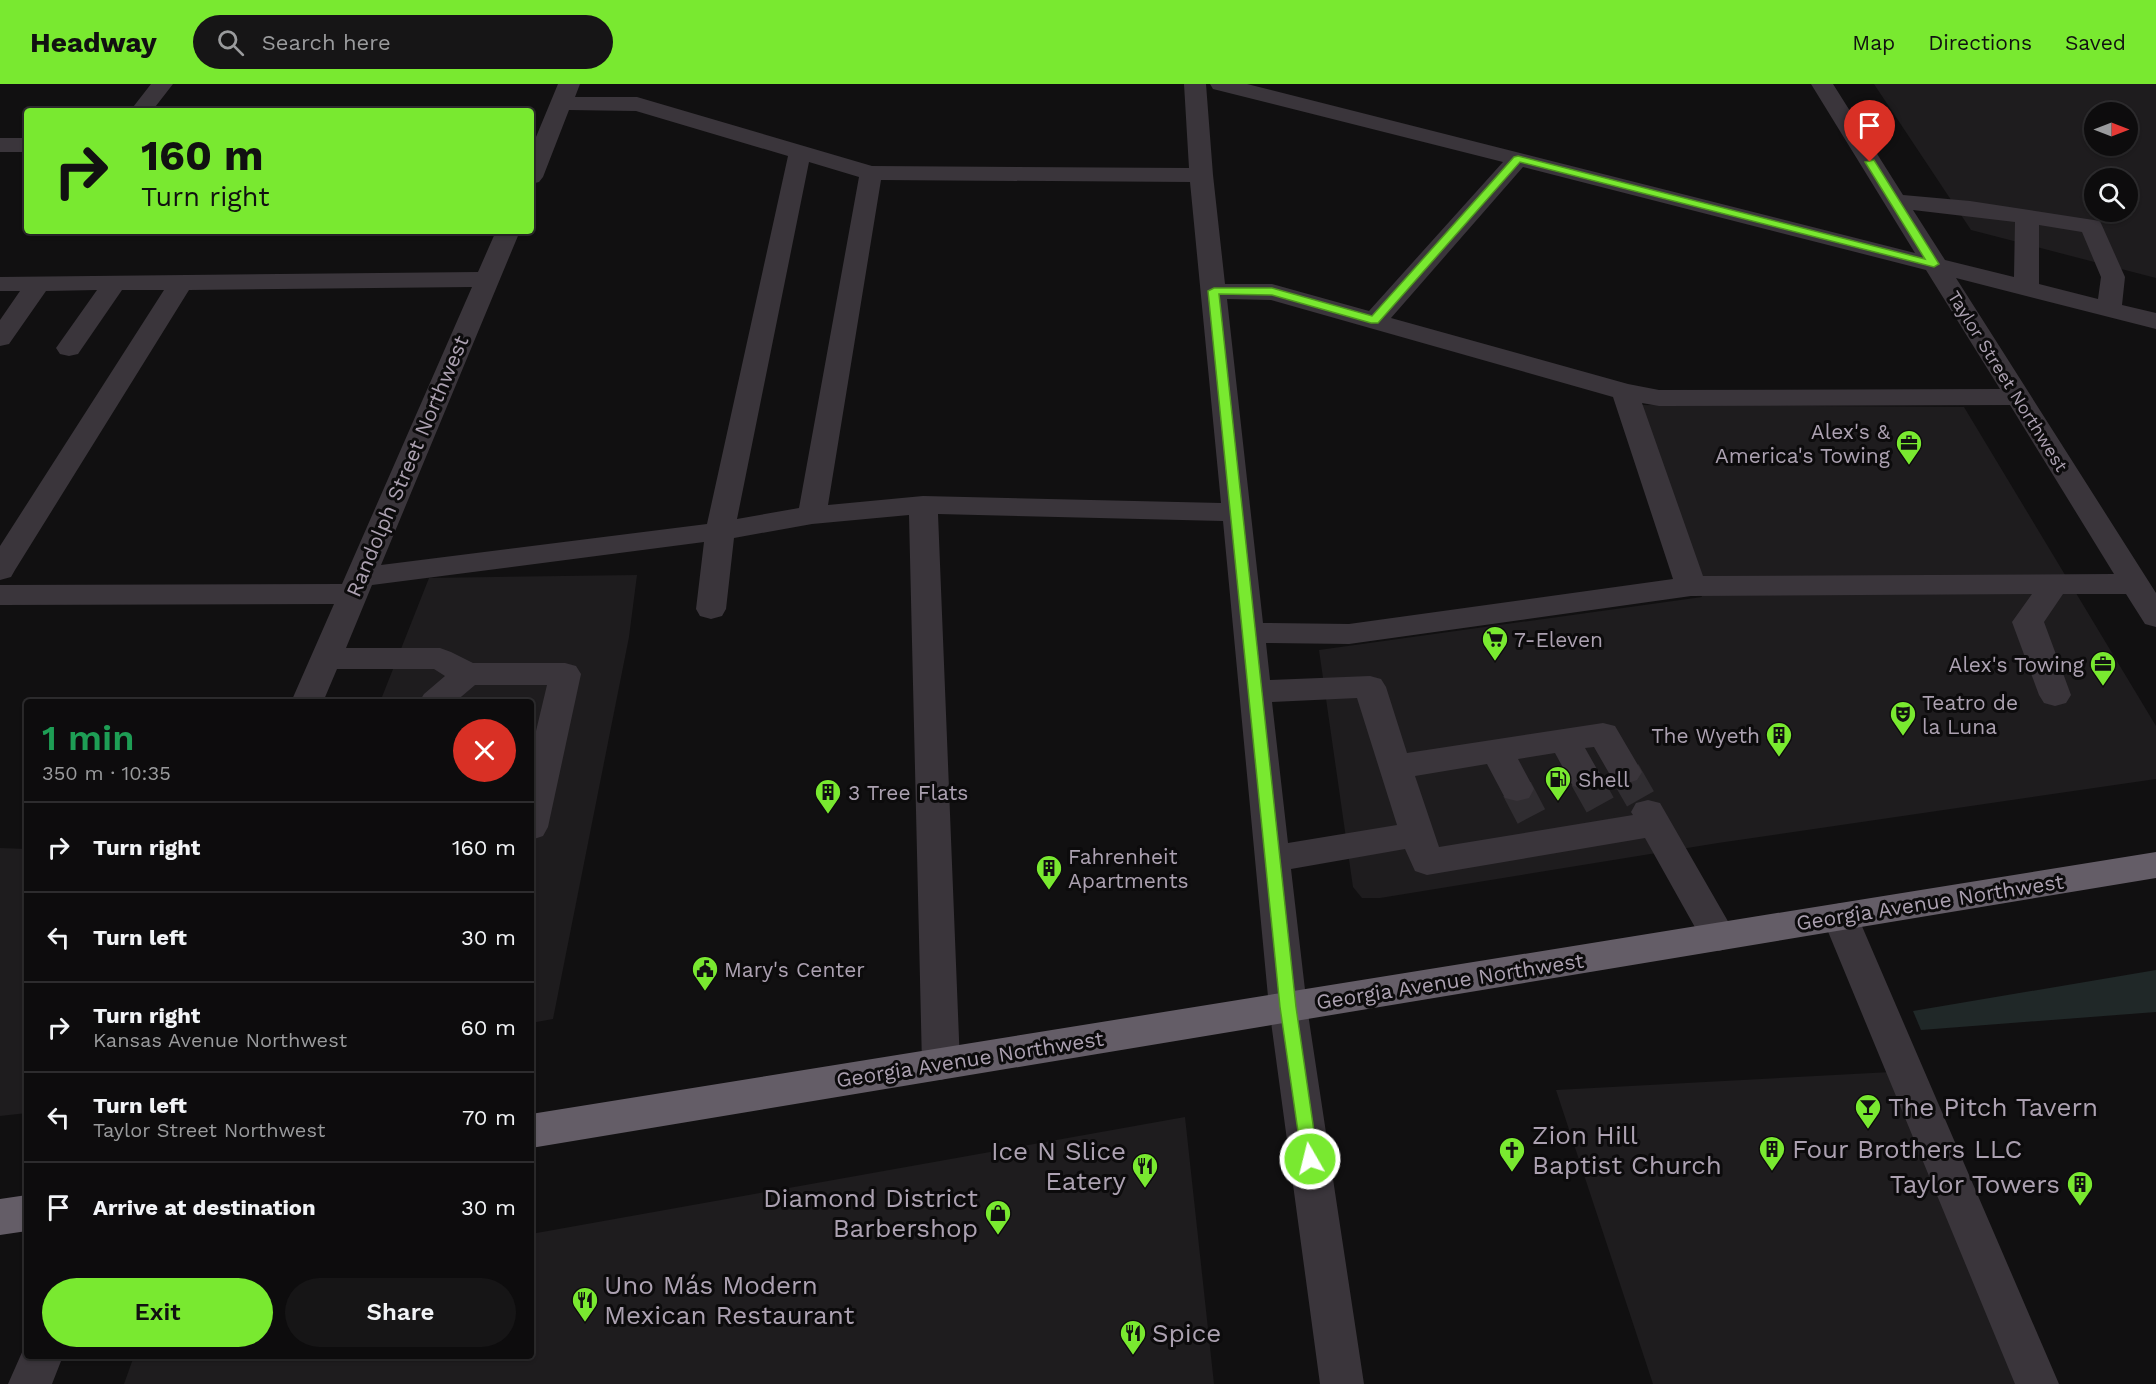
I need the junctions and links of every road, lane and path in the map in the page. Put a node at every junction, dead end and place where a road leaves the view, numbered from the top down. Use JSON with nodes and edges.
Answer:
{"nodes":[{"id":1,"x":162,"y":84,"type":"edge"},
{"id":2,"x":1195,"y":84,"type":"edge"},
{"id":3,"x":1221,"y":84,"type":"edge"},
{"id":4,"x":1822,"y":84,"type":"edge"},
{"id":5,"x":566,"y":94,"type":"edge"},
{"id":6,"x":143,"y":108,"type":"edge"},
{"id":7,"x":0,"y":145,"type":"edge"},
{"id":8,"x":24,"y":145,"type":"edge"},
{"id":9,"x":538,"y":146,"type":"edge"},
{"id":10,"x":800,"y":152,"type":"junction"},
{"id":11,"x":1518,"y":159,"type":"junction"},
{"id":12,"x":534,"y":164,"type":"edge"},
{"id":13,"x":871,"y":173,"type":"junction"},
{"id":14,"x":1201,"y":175,"type":"junction"},
{"id":15,"x":1894,"y":201,"type":"junction"},
{"id":16,"x":2027,"y":216,"type":"junction"},
{"id":17,"x":507,"y":234,"type":"edge"},
{"id":18,"x":1934,"y":264,"type":"junction"},
{"id":19,"x":487,"y":279,"type":"junction"},
{"id":20,"x":0,"y":284,"type":"edge"},
{"id":21,"x":114,"y":284,"type":"junction"},
{"id":22,"x":180,"y":284,"type":"junction"},
{"id":23,"x":38,"y":285,"type":"junction"},
{"id":24,"x":2026,"y":288,"type":"junction"},
{"id":25,"x":1214,"y":291,"type":"junction"},
{"id":26,"x":2109,"y":309,"type":"junction"},
{"id":27,"x":1374,"y":320,"type":"junction"},
{"id":28,"x":2156,"y":321,"type":"edge"},
{"id":29,"x":0,"y":338,"type":"edge"},
{"id":30,"x":69,"y":348,"type":"dead end"},
{"id":31,"x":1625,"y":392,"type":"junction"},
{"id":32,"x":2018,"y":397,"type":"junction"},
{"id":33,"x":923,"y":505,"type":"junction"},
{"id":34,"x":1237,"y":512,"type":"junction"},
{"id":35,"x":812,"y":515,"type":"junction"},
{"id":36,"x":720,"y":531,"type":"junction"},
{"id":37,"x":0,"y":570,"type":"edge"},
{"id":38,"x":2135,"y":584,"type":"junction"},
{"id":39,"x":356,"y":585,"type":"junction"},
{"id":40,"x":2054,"y":585,"type":"junction"},
{"id":41,"x":1691,"y":586,"type":"junction"},
{"id":42,"x":0,"y":595,"type":"edge"},
{"id":43,"x":711,"y":609,"type":"dead end"},
{"id":44,"x":2156,"y":617,"type":"edge"},
{"id":45,"x":1249,"y":633,"type":"junction"},
{"id":46,"x":326,"y":658,"type":"junction"},
{"id":47,"x":467,"y":674,"type":"junction"},
{"id":48,"x":1255,"y":692,"type":"junction"},
{"id":49,"x":2055,"y":694,"type":"dead end"},
{"id":50,"x":308,"y":699,"type":"edge"},
{"id":51,"x":438,"y":699,"type":"edge"},
{"id":52,"x":1564,"y":740,"type":"junction"},
{"id":53,"x":1496,"y":750,"type":"junction"},
{"id":54,"x":1395,"y":767,"type":"junction"},
{"id":55,"x":1624,"y":772,"type":"tunnel mouth"},
{"id":56,"x":1585,"y":778,"type":"tunnel mouth"},
{"id":57,"x":1517,"y":789,"type":"tunnel mouth"},
{"id":58,"x":534,"y":814,"type":"edge"},
{"id":59,"x":1417,"y":834,"type":"junction"},
{"id":60,"x":1272,"y":859,"type":"junction"},
{"id":61,"x":2156,"y":865,"type":"edge"},
{"id":62,"x":1840,"y":917,"type":"junction"},
{"id":63,"x":1719,"y":937,"type":"junction"},
{"id":64,"x":1288,"y":1007,"type":"junction"},
{"id":65,"x":941,"y":1064,"type":"junction"},
{"id":66,"x":534,"y":1131,"type":"edge"},
{"id":67,"x":24,"y":1213,"type":"edge"},
{"id":68,"x":0,"y":1217,"type":"edge"},
{"id":69,"x":40,"y":1359,"type":"edge"},
{"id":70,"x":30,"y":1384,"type":"edge"},
{"id":71,"x":1342,"y":1384,"type":"edge"},
{"id":72,"x":2037,"y":1384,"type":"edge"}],
"edges":[{"from":1,"to":6,"type":"street"},
{"from":2,"to":14,"type":"street"},
{"from":3,"to":11,"type":"street"},
{"from":4,"to":15,"type":"street","name":"Taylor Street Northwest"},
{"from":5,"to":9,"type":"street"},
{"from":5,"to":10,"type":"street"},
{"from":7,"to":8,"type":"street"},
{"from":9,"to":12,"type":"street"},
{"from":10,"to":13,"type":"street"},
{"from":10,"to":36,"type":"street"},
{"from":11,"to":18,"type":"street"},
{"from":11,"to":27,"type":"street"},
{"from":13,"to":14,"type":"street"},
{"from":13,"to":35,"type":"street"},
{"from":14,"to":25,"type":"street"},
{"from":15,"to":16,"type":"street"},
{"from":15,"to":18,"type":"street","name":"Taylor Street Northwest"},
{"from":16,"to":24,"type":"street"},
{"from":16,"to":26,"type":"street"},
{"from":17,"to":19,"type":"street","name":"Randolph Street Northwest"},
{"from":18,"to":24,"type":"street"},
{"from":18,"to":32,"type":"street","name":"Taylor Street Northwest"},
{"from":19,"to":22,"type":"street"},
{"from":19,"to":39,"type":"street","name":"Randolph Street Northwest"},
{"from":20,"to":23,"type":"street"},
{"from":21,"to":22,"type":"street"},
{"from":21,"to":23,"type":"street"},
{"from":21,"to":30,"type":"street"},
{"from":22,"to":37,"type":"street"},
{"from":23,"to":29,"type":"street"},
{"from":24,"to":26,"type":"street"},
{"from":25,"to":27,"type":"street"},
{"from":25,"to":34,"type":"street"},
{"from":26,"to":28,"type":"street"},
{"from":27,"to":31,"type":"street"},
{"from":31,"to":32,"type":"street"},
{"from":31,"to":41,"type":"street"},
{"from":32,"to":38,"type":"street","name":"Taylor Street Northwest"},
{"from":33,"to":34,"type":"street"},
{"from":33,"to":35,"type":"street"},
{"from":33,"to":65,"type":"street"},
{"from":34,"to":45,"type":"street"},
{"from":35,"to":36,"type":"street"},
{"from":36,"to":39,"type":"street"},
{"from":36,"to":43,"type":"street"},
{"from":38,"to":40,"type":"street"},
{"from":38,"to":44,"type":"street","name":"Taylor Street Northwest"},
{"from":39,"to":42,"type":"street"},
{"from":39,"to":46,"type":"street","name":"Randolph Street Northwest"},
{"from":40,"to":41,"type":"street"},
{"from":40,"to":49,"type":"street"},
{"from":41,"to":45,"type":"street"},
{"from":45,"to":48,"type":"street"},
{"from":46,"to":47,"type":"street"},
{"from":46,"to":50,"type":"street","name":"Randolph Street Northwest"},
{"from":47,"to":51,"type":"street"},
{"from":47,"to":58,"type":"street"},
{"from":48,"to":54,"type":"street"},
{"from":48,"to":60,"type":"street"},
{"from":52,"to":53,"type":"street"},
{"from":52,"to":55,"type":"street"},
{"from":52,"to":56,"type":"street"},
{"from":53,"to":54,"type":"street"},
{"from":53,"to":57,"type":"street"},
{"from":54,"to":59,"type":"street"},
{"from":59,"to":60,"type":"street"},
{"from":59,"to":63,"type":"street"},
{"from":60,"to":64,"type":"street"},
{"from":61,"to":62,"type":"highway","name":"Georgia Avenue Northwest"},
{"from":62,"to":63,"type":"highway","name":"Georgia Avenue Northwest"},
{"from":62,"to":72,"type":"street"},
{"from":63,"to":64,"type":"highway","name":"Georgia Avenue Northwest"},
{"from":64,"to":65,"type":"highway","name":"Georgia Avenue Northwest"},
{"from":64,"to":71,"type":"street"},
{"from":65,"to":66,"type":"highway","name":"Georgia Avenue Northwest"},
{"from":67,"to":68,"type":"highway"},
{"from":69,"to":70,"type":"street"}]}
